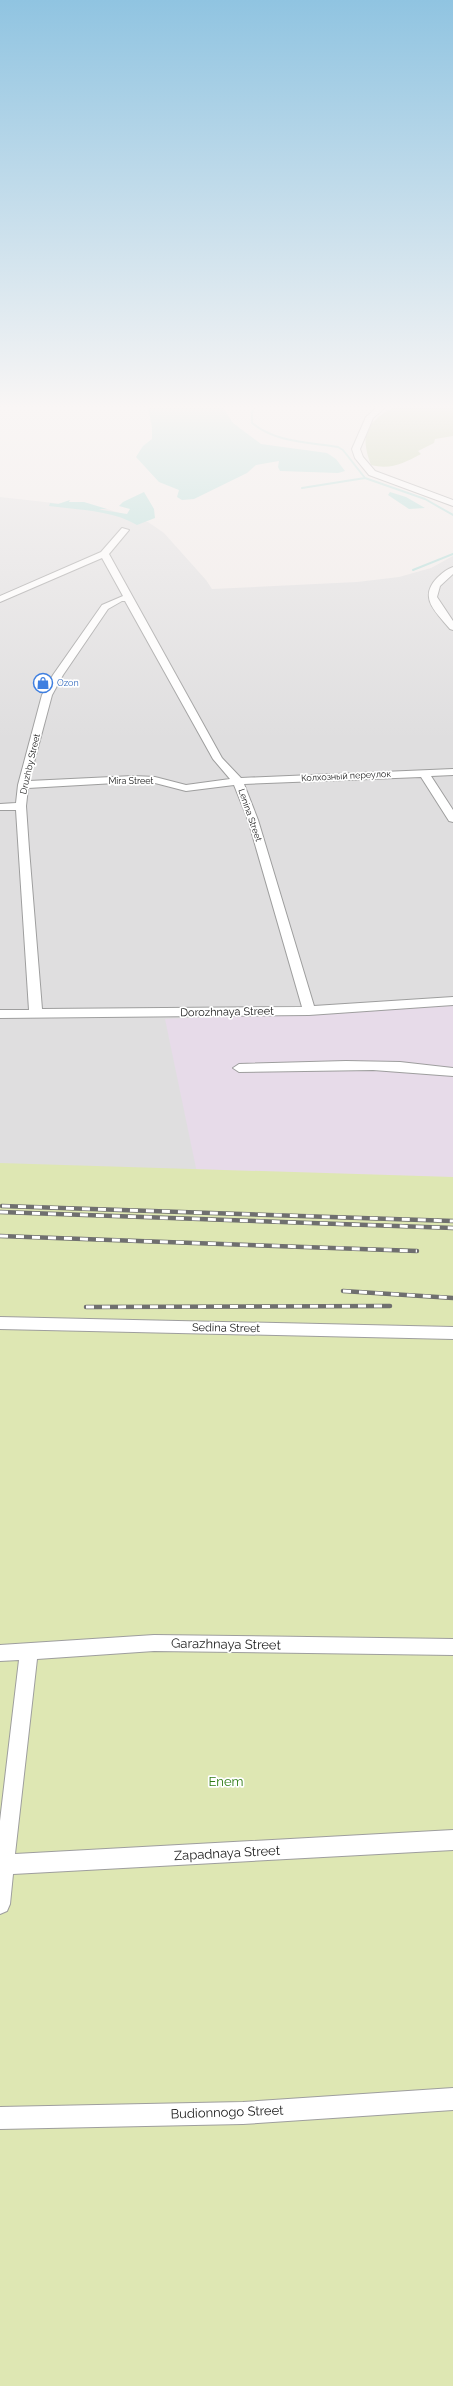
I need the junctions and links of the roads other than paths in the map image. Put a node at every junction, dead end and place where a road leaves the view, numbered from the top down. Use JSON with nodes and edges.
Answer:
{"nodes":[{"id":1,"x":125,"y":530,"type":"dead end"},
{"id":2,"x":104,"y":554,"type":"junction"},
{"id":3,"x":453,"y":570,"type":"edge"},
{"id":4,"x":129,"y":597,"type":"junction"},
{"id":5,"x":0,"y":599,"type":"edge"},
{"id":6,"x":453,"y":627,"type":"edge"},
{"id":7,"x":423,"y":772,"type":"junction"},
{"id":8,"x":453,"y":772,"type":"edge"},
{"id":9,"x":238,"y":781,"type":"junction"},
{"id":10,"x":23,"y":785,"type":"junction"},
{"id":11,"x":21,"y":806,"type":"junction"},
{"id":12,"x":0,"y":807,"type":"edge"},
{"id":13,"x":453,"y":819,"type":"edge"},
{"id":14,"x":453,"y":1001,"type":"edge"},
{"id":15,"x":309,"y":1010,"type":"junction"},
{"id":16,"x":0,"y":1014,"type":"edge"},
{"id":17,"x":36,"y":1014,"type":"junction"},
{"id":18,"x":239,"y":1068,"type":"dead end"},
{"id":19,"x":453,"y":1072,"type":"edge"},
{"id":20,"x":0,"y":1323,"type":"edge"},
{"id":21,"x":453,"y":1333,"type":"edge"},
{"id":22,"x":453,"y":1647,"type":"edge"},
{"id":23,"x":0,"y":1653,"type":"edge"},
{"id":24,"x":29,"y":1653,"type":"junction"},
{"id":25,"x":453,"y":1840,"type":"edge"},
{"id":26,"x":2,"y":1865,"type":"edge"},
{"id":27,"x":0,"y":1904,"type":"edge"},
{"id":28,"x":453,"y":2099,"type":"edge"},
{"id":29,"x":0,"y":2118,"type":"edge"}],
"edges":[{"from":1,"to":2,"type":"street"},
{"from":2,"to":4,"type":"street","name":"Lenina Street"},
{"from":2,"to":5,"type":"street"},
{"from":3,"to":6,"type":"street"},
{"from":4,"to":9,"type":"street","name":"Lenina Street"},
{"from":4,"to":10,"type":"street","name":"Druzhby Street"},
{"from":7,"to":8,"type":"street","name":"Колхозный переулок"},
{"from":7,"to":9,"type":"street","name":"Колхозный переулок"},
{"from":7,"to":13,"type":"street"},
{"from":9,"to":10,"type":"street","name":"Mira Street"},
{"from":9,"to":15,"type":"street","name":"Lenina Street"},
{"from":10,"to":11,"type":"street","name":"Druzhby Street"},
{"from":11,"to":12,"type":"street"},
{"from":11,"to":17,"type":"street","name":"Druzhby Street"},
{"from":14,"to":15,"type":"street","name":"Dorozhnaya Street"},
{"from":15,"to":17,"type":"street","name":"Dorozhnaya Street"},
{"from":16,"to":17,"type":"street","name":"Dorozhnaya Street"},
{"from":18,"to":19,"type":"street"},
{"from":20,"to":21,"type":"street","name":"Sedina Street"},
{"from":22,"to":24,"type":"street","name":"Garazhnaya Street"},
{"from":23,"to":24,"type":"street","name":"Garazhnaya Street"},
{"from":24,"to":26,"type":"street"},
{"from":25,"to":26,"type":"street","name":"Zapadnaya Street"},
{"from":26,"to":27,"type":"street"},
{"from":28,"to":29,"type":"street","name":"Budionnogo Street"}]}
